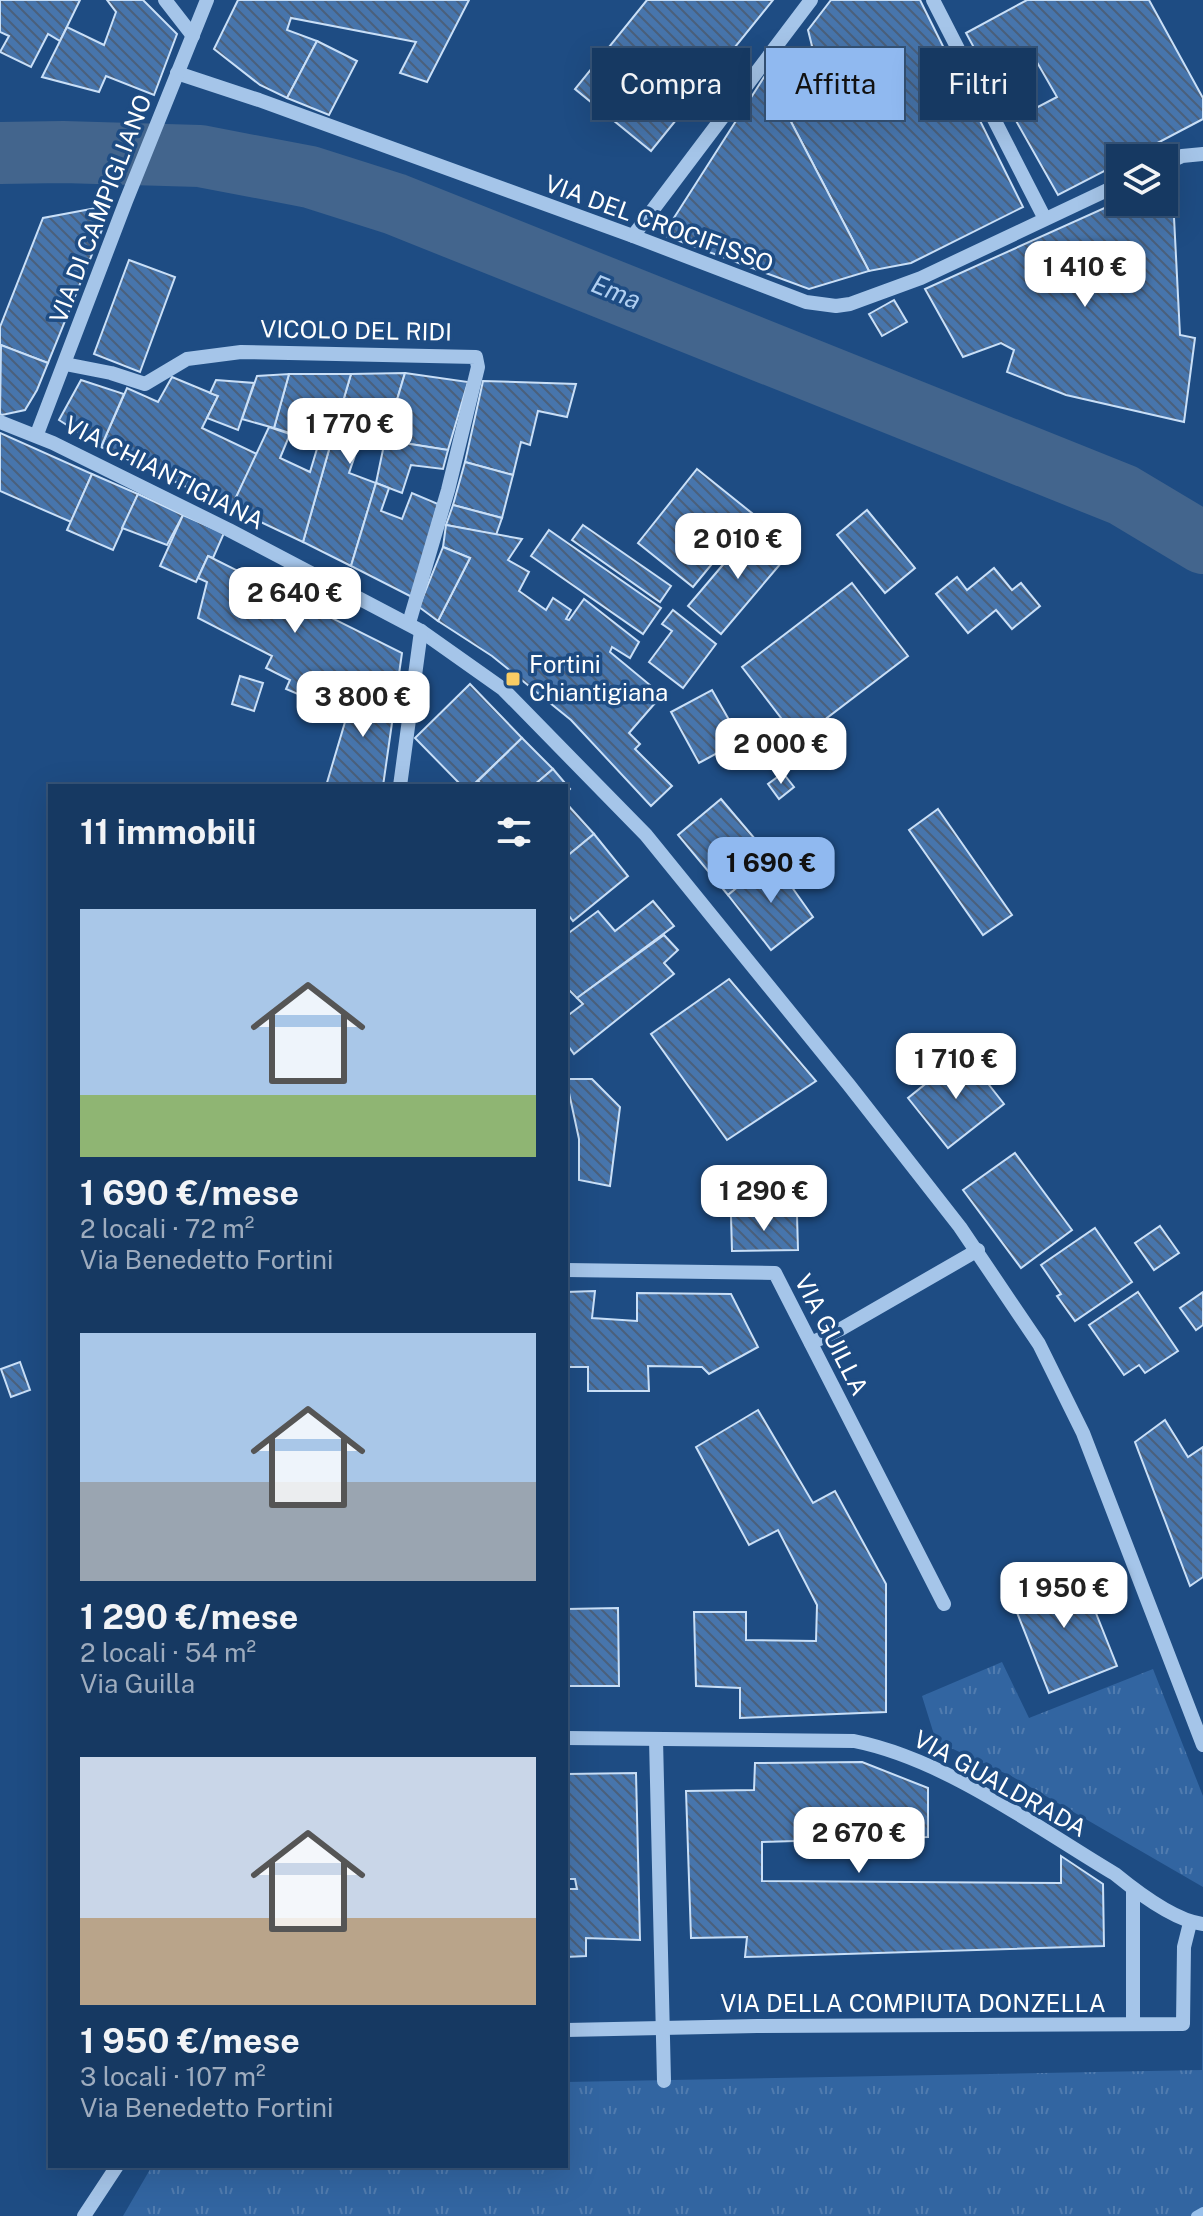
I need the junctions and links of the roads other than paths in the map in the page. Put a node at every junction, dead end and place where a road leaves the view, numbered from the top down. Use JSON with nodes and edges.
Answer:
{"nodes":[{"id":1,"x":165,"y":0,"type":"edge"},
{"id":2,"x":207,"y":0,"type":"edge"},
{"id":3,"x":811,"y":0,"type":"edge"},
{"id":4,"x":933,"y":0,"type":"edge"},
{"id":5,"x":193,"y":36,"type":"junction"},
{"id":6,"x":177,"y":73,"type":"junction"},
{"id":7,"x":1203,"y":154,"type":"edge"},
{"id":8,"x":1178,"y":158,"type":"edge"},
{"id":9,"x":1106,"y":190,"type":"edge"},
{"id":10,"x":1044,"y":217,"type":"junction"},
{"id":11,"x":633,"y":236,"type":"junction"},
{"id":12,"x":65,"y":364,"type":"junction"},
{"id":13,"x":0,"y":422,"type":"edge"},
{"id":14,"x":37,"y":434,"type":"junction"},
{"id":15,"x":415,"y":627,"type":"junction"},
{"id":16,"x":400,"y":784,"type":"edge"},
{"id":17,"x":978,"y":1250,"type":"junction"},
{"id":18,"x":568,"y":1270,"type":"edge"},
{"id":19,"x":811,"y":1343,"type":"junction"},
{"id":20,"x":944,"y":1604,"type":"dead end"},
{"id":21,"x":568,"y":1738,"type":"edge"},
{"id":22,"x":656,"y":1739,"type":"junction"},
{"id":23,"x":1203,"y":1745,"type":"edge"},
{"id":24,"x":1133,"y":1889,"type":"junction"},
{"id":25,"x":1196,"y":1923,"type":"edge"},
{"id":26,"x":1133,"y":2024,"type":"junction"},
{"id":27,"x":662,"y":2028,"type":"junction"},
{"id":28,"x":568,"y":2030,"type":"edge"},
{"id":29,"x":664,"y":2081,"type":"dead end"},
{"id":30,"x":116,"y":2168,"type":"edge"},
{"id":31,"x":84,"y":2216,"type":"edge"}],
"edges":[{"from":1,"to":5,"type":"street"},
{"from":2,"to":5,"type":"street","name":"VIA DI CAMPIGLIANO"},
{"from":3,"to":11,"type":"street"},
{"from":4,"to":10,"type":"street"},
{"from":5,"to":6,"type":"street","name":"VIA DI CAMPIGLIANO"},
{"from":6,"to":11,"type":"street","name":"VIA DEL CROCIFISSO"},
{"from":6,"to":12,"type":"street","name":"VIA DI CAMPIGLIANO"},
{"from":7,"to":8,"type":"street"},
{"from":9,"to":10,"type":"street","name":"VIA DEL CROCIFISSO"},
{"from":10,"to":11,"type":"street","name":"VIA DEL CROCIFISSO"},
{"from":12,"to":14,"type":"street","name":"VIA DI CAMPIGLIANO"},
{"from":12,"to":15,"type":"street","name":"VICOLO DEL RIDI"},
{"from":13,"to":14,"type":"street","name":"VIA CHIANTIGIANA"},
{"from":14,"to":15,"type":"street","name":"VIA CHIANTIGIANA"},
{"from":15,"to":16,"type":"street"},
{"from":15,"to":17,"type":"street","name":"VIA CHIANTIGIANA"},
{"from":17,"to":19,"type":"street"},
{"from":17,"to":23,"type":"street","name":"VIA CHIANTIGIANA"},
{"from":18,"to":19,"type":"street","name":"VIA GUILLA"},
{"from":19,"to":20,"type":"street","name":"VIA GUILLA"},
{"from":21,"to":22,"type":"street","name":"VIA GUALDRADA"},
{"from":22,"to":24,"type":"street","name":"VIA GUALDRADA"},
{"from":22,"to":27,"type":"street"},
{"from":24,"to":25,"type":"street","name":"VIA GUALDRADA"},
{"from":24,"to":26,"type":"street","name":"VIA DELLA COMPIUTA DONZELLA"},
{"from":25,"to":26,"type":"street","name":"VIA DELLA COMPIUTA DONZELLA"},
{"from":26,"to":27,"type":"street","name":"VIA DELLA COMPIUTA DONZELLA"},
{"from":27,"to":28,"type":"street","name":"VIA DELLA COMPIUTA DONZELLA"},
{"from":27,"to":29,"type":"street"},
{"from":30,"to":31,"type":"street"}]}
